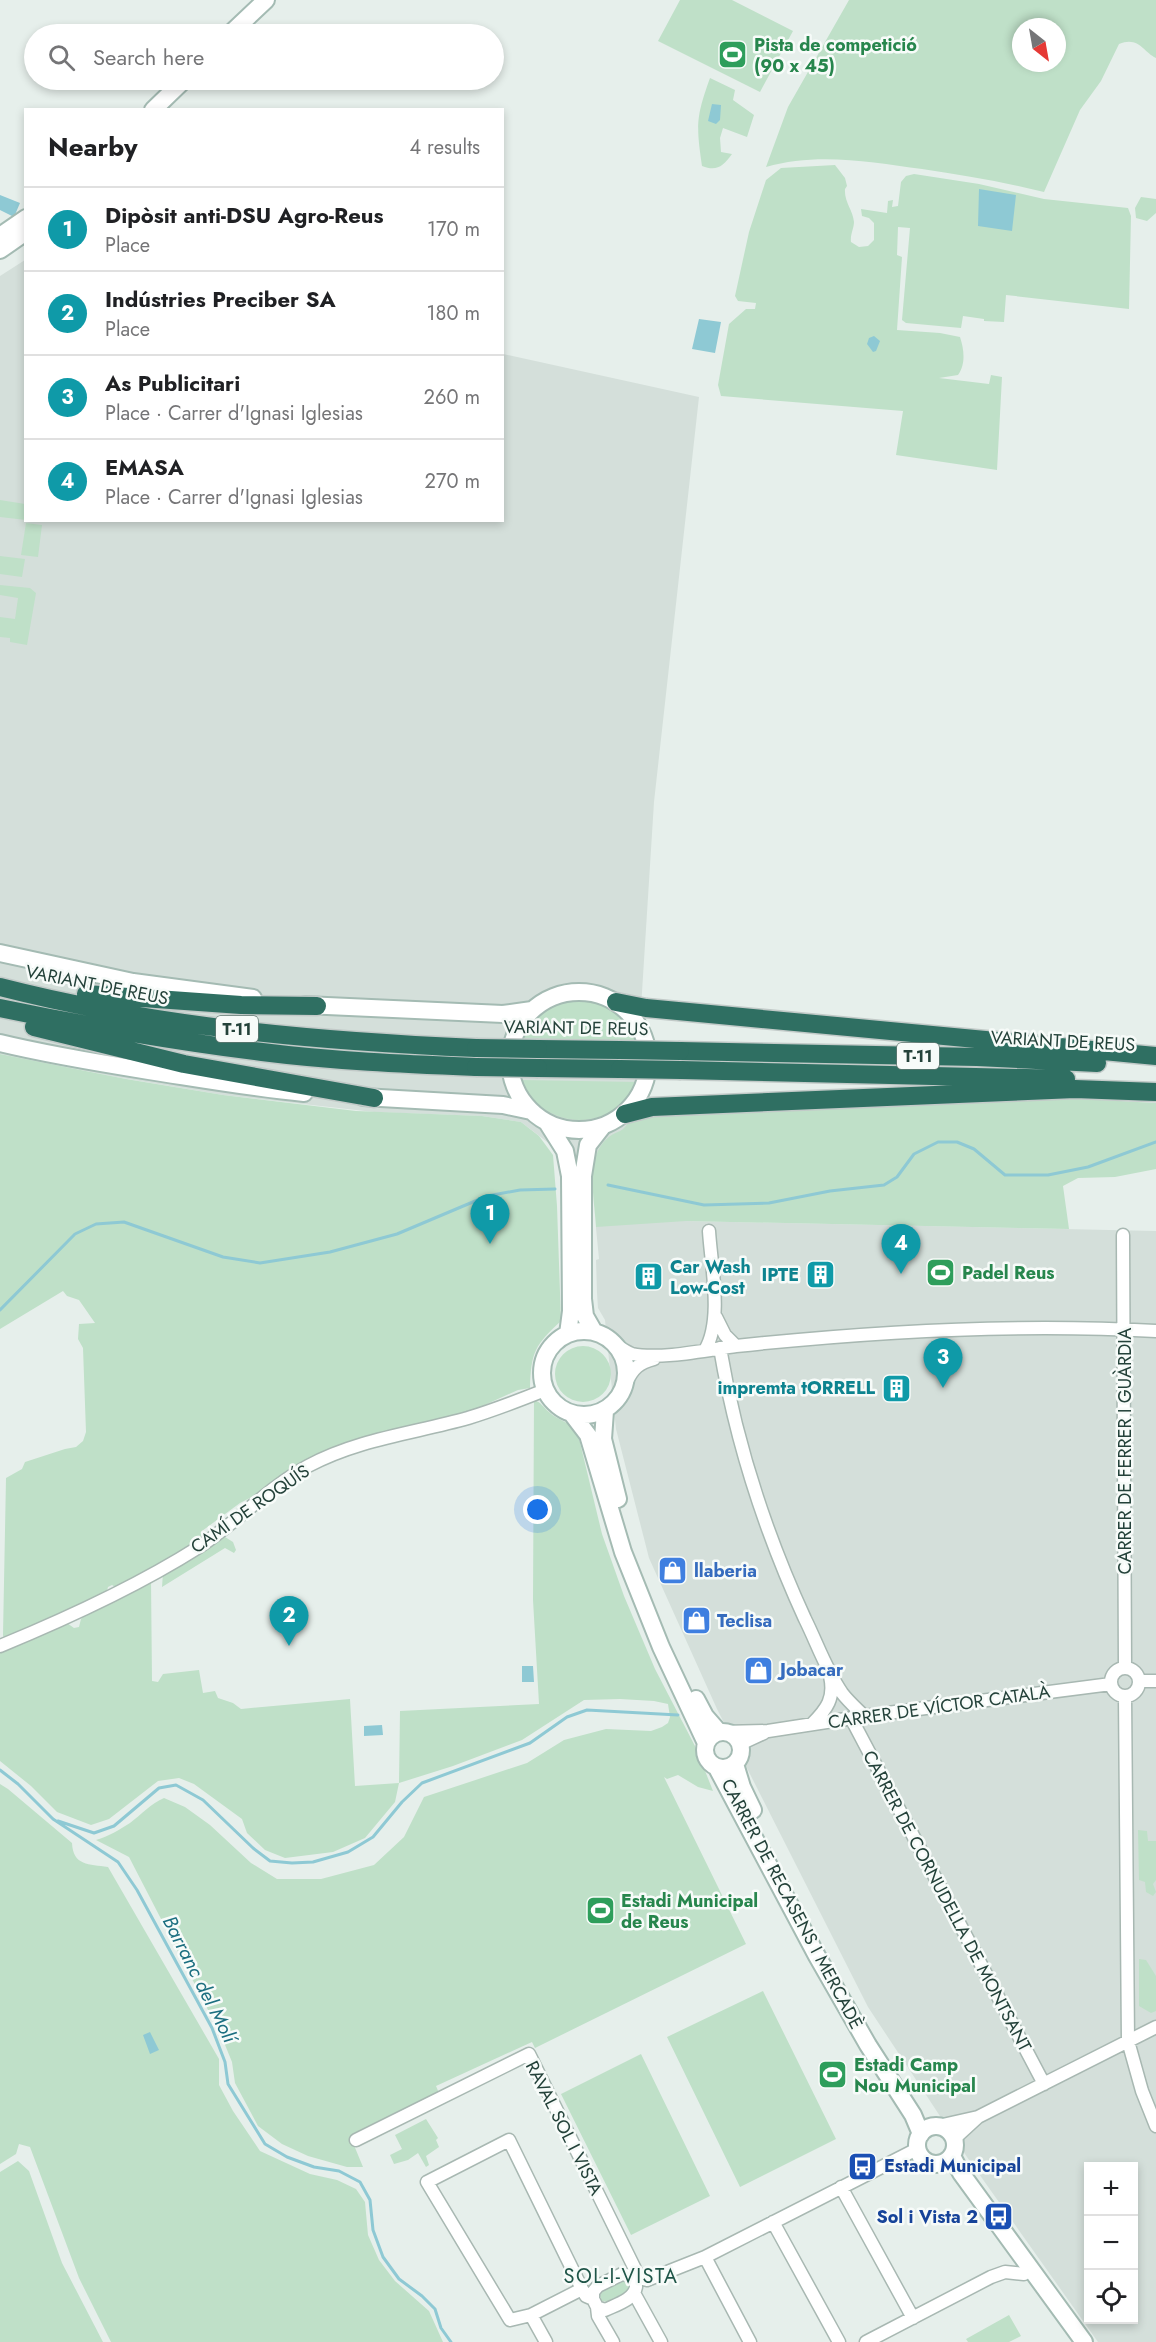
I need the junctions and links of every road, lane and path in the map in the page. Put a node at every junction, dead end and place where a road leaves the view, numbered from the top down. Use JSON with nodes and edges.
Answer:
{"nodes":[{"id":1,"x":266,"y":0,"type":"edge"},
{"id":2,"x":241,"y":24,"type":"edge"},
{"id":3,"x":174,"y":90,"type":"edge"},
{"id":4,"x":155,"y":108,"type":"edge"},
{"id":5,"x":24,"y":219,"type":"edge"},
{"id":6,"x":24,"y":233,"type":"edge"},
{"id":7,"x":0,"y":236,"type":"edge"},
{"id":8,"x":0,"y":250,"type":"edge"},
{"id":9,"x":0,"y":953,"type":"edge"},
{"id":10,"x":0,"y":981,"type":"edge"},
{"id":11,"x":0,"y":987,"type":"edge"},
{"id":12,"x":616,"y":1002,"type":"junction"},
{"id":13,"x":317,"y":1006,"type":"junction"},
{"id":14,"x":0,"y":1008,"type":"edge"},
{"id":15,"x":532,"y":1010,"type":"junction"},
{"id":16,"x":0,"y":1018,"type":"edge"},
{"id":17,"x":0,"y":1044,"type":"edge"},
{"id":18,"x":1156,"y":1056,"type":"edge"},
{"id":19,"x":1156,"y":1067,"type":"edge"},
{"id":20,"x":1156,"y":1085,"type":"edge"},
{"id":21,"x":1156,"y":1092,"type":"edge"},
{"id":22,"x":374,"y":1098,"type":"junction"},
{"id":23,"x":531,"y":1111,"type":"junction"},
{"id":24,"x":625,"y":1114,"type":"junction"},
{"id":25,"x":548,"y":1124,"type":"junction"},
{"id":26,"x":602,"y":1127,"type":"junction"},
{"id":27,"x":709,"y":1231,"type":"dead end"},
{"id":28,"x":1124,"y":1235,"type":"dead end"},
{"id":29,"x":716,"y":1317,"type":"junction"},
{"id":30,"x":1125,"y":1329,"type":"junction"},
{"id":31,"x":593,"y":1330,"type":"junction"},
{"id":32,"x":1156,"y":1331,"type":"edge"},
{"id":33,"x":568,"y":1334,"type":"junction"},
{"id":34,"x":616,"y":1345,"type":"junction"},
{"id":35,"x":736,"y":1347,"type":"junction"},
{"id":36,"x":720,"y":1348,"type":"junction"},
{"id":37,"x":705,"y":1350,"type":"junction"},
{"id":38,"x":667,"y":1355,"type":"junction"},
{"id":39,"x":626,"y":1383,"type":"junction"},
{"id":40,"x":545,"y":1390,"type":"junction"},
{"id":41,"x":605,"y":1411,"type":"junction"},
{"id":42,"x":572,"y":1414,"type":"junction"},
{"id":43,"x":0,"y":1646,"type":"edge"},
{"id":44,"x":827,"y":1666,"type":"junction"},
{"id":45,"x":1125,"y":1667,"type":"junction"},
{"id":46,"x":1139,"y":1681,"type":"junction"},
{"id":47,"x":1156,"y":1681,"type":"edge"},
{"id":48,"x":1111,"y":1684,"type":"junction"},
{"id":49,"x":1125,"y":1696,"type":"junction"},
{"id":50,"x":858,"y":1717,"type":"junction"},
{"id":51,"x":812,"y":1724,"type":"junction"},
{"id":52,"x":768,"y":1731,"type":"junction"},
{"id":53,"x":721,"y":1732,"type":"junction"},
{"id":54,"x":706,"y":1743,"type":"junction"},
{"id":55,"x":740,"y":1744,"type":"junction"},
{"id":56,"x":735,"y":1764,"type":"junction"},
{"id":57,"x":717,"y":1768,"type":"junction"},
{"id":58,"x":1156,"y":2027,"type":"edge"},
{"id":59,"x":1128,"y":2041,"type":"junction"},
{"id":60,"x":1044,"y":2084,"type":"junction"},
{"id":61,"x":978,"y":2117,"type":"junction"},
{"id":62,"x":1156,"y":2126,"type":"edge"},
{"id":63,"x":926,"y":2134,"type":"junction"},
{"id":64,"x":954,"y":2139,"type":"junction"},
{"id":65,"x":356,"y":2140,"type":"dead end"},
{"id":66,"x":948,"y":2160,"type":"junction"},
{"id":67,"x":841,"y":2187,"type":"junction"},
{"id":68,"x":773,"y":2222,"type":"junction"},
{"id":69,"x":705,"y":2257,"type":"junction"},
{"id":70,"x":1024,"y":2274,"type":"junction"},
{"id":71,"x":633,"y":2277,"type":"junction"},
{"id":72,"x":582,"y":2289,"type":"junction"},
{"id":73,"x":634,"y":2293,"type":"junction"},
{"id":74,"x":595,"y":2303,"type":"junction"},
{"id":75,"x":531,"y":2315,"type":"junction"},
{"id":76,"x":913,"y":2318,"type":"junction"},
{"id":77,"x":546,"y":2342,"type":"edge"},
{"id":78,"x":613,"y":2342,"type":"edge"},
{"id":79,"x":662,"y":2342,"type":"edge"},
{"id":80,"x":750,"y":2342,"type":"edge"},
{"id":81,"x":839,"y":2342,"type":"edge"},
{"id":82,"x":866,"y":2342,"type":"edge"},
{"id":83,"x":1072,"y":2342,"type":"edge"},
{"id":84,"x":1084,"y":2342,"type":"edge"}],
"edges":[{"from":1,"to":2,"type":"street"},
{"from":3,"to":4,"type":"street"},
{"from":5,"to":7,"type":"street"},
{"from":6,"to":8,"type":"street"},
{"from":9,"to":13,"type":"street"},
{"from":10,"to":13,"type":"highway"},
{"from":11,"to":19,"type":"highway","name":"VARIANT DE REUS","number":"T-11","bridge":true},
{"from":12,"to":15,"type":"street"},
{"from":12,"to":18,"type":"highway"},
{"from":12,"to":24,"type":"street"},
{"from":13,"to":15,"type":"street"},
{"from":14,"to":20,"type":"highway","name":"VARIANT DE REUS","number":"T-11","bridge":true},
{"from":15,"to":23,"type":"street"},
{"from":16,"to":22,"type":"highway"},
{"from":17,"to":22,"type":"street"},
{"from":21,"to":24,"type":"highway"},
{"from":22,"to":23,"type":"street"},
{"from":23,"to":25,"type":"street"},
{"from":24,"to":26,"type":"street"},
{"from":25,"to":26,"type":"street"},
{"from":25,"to":33,"type":"street"},
{"from":26,"to":31,"type":"street"},
{"from":27,"to":29,"type":"street"},
{"from":28,"to":30,"type":"street","name":"CARRER DE FERRER I GUÀRDIA"},
{"from":29,"to":35,"type":"street"},
{"from":29,"to":37,"type":"street"},
{"from":30,"to":32,"type":"street"},
{"from":30,"to":35,"type":"street"},
{"from":30,"to":45,"type":"street","name":"CARRER DE FERRER I GUÀRDIA"},
{"from":31,"to":33,"type":"street"},
{"from":31,"to":34,"type":"street"},
{"from":33,"to":40,"type":"street"},
{"from":34,"to":38,"type":"street"},
{"from":34,"to":39,"type":"street"},
{"from":35,"to":36,"type":"street"},
{"from":36,"to":37,"type":"street"},
{"from":36,"to":44,"type":"street","name":"CARRER DE CORNUDELLA DE MONTSANT"},
{"from":37,"to":38,"type":"street"},
{"from":38,"to":39,"type":"street"},
{"from":39,"to":41,"type":"street"},
{"from":40,"to":42,"type":"street"},
{"from":40,"to":43,"type":"street","name":"CAMÍ DE ROQUÍS"},
{"from":41,"to":42,"type":"street"},
{"from":41,"to":53,"type":"street"},
{"from":42,"to":54,"type":"street"},
{"from":44,"to":50,"type":"street","name":"CARRER DE CORNUDELLA DE MONTSANT"},
{"from":44,"to":51,"type":"street","name":"CARRER DE CORNUDELLA DE MONTSANT"},
{"from":45,"to":46,"type":"street"},
{"from":45,"to":48,"type":"street"},
{"from":46,"to":47,"type":"street"},
{"from":46,"to":49,"type":"street"},
{"from":48,"to":49,"type":"street"},
{"from":48,"to":50,"type":"street","name":"CARRER DE VÍCTOR CATALÀ"},
{"from":49,"to":59,"type":"street"},
{"from":50,"to":51,"type":"street","name":"CARRER DE VÍCTOR CATALÀ"},
{"from":50,"to":60,"type":"street","name":"CARRER DE CORNUDELLA DE MONTSANT"},
{"from":51,"to":52,"type":"street","name":"CARRER DE VÍCTOR CATALÀ"},
{"from":52,"to":53,"type":"street","name":"CARRER DE VÍCTOR CATALÀ"},
{"from":52,"to":55,"type":"street","name":"CARRER DE VÍCTOR CATALÀ"},
{"from":53,"to":54,"type":"street"},
{"from":53,"to":55,"type":"street"},
{"from":54,"to":57,"type":"street"},
{"from":55,"to":56,"type":"street"},
{"from":56,"to":57,"type":"street"},
{"from":56,"to":63,"type":"street","name":"CARRER DE RECASENS I MERCADÈ"},
{"from":57,"to":63,"type":"street","name":"CARRER DE RECASENS I MERCADÈ"},
{"from":58,"to":59,"type":"street"},
{"from":59,"to":60,"type":"street"},
{"from":59,"to":62,"type":"street"},
{"from":60,"to":61,"type":"street"},
{"from":61,"to":63,"type":"street"},
{"from":61,"to":64,"type":"street"},
{"from":63,"to":64,"type":"street"},
{"from":63,"to":66,"type":"street"},
{"from":63,"to":67,"type":"street"},
{"from":64,"to":66,"type":"street"},
{"from":65,"to":71,"type":"street","name":"RAVAL SOL I VISTA"},
{"from":66,"to":70,"type":"street"},
{"from":66,"to":84,"type":"street"},
{"from":67,"to":68,"type":"street"},
{"from":67,"to":76,"type":"street"},
{"from":68,"to":69,"type":"street"},
{"from":68,"to":81,"type":"street"},
{"from":69,"to":71,"type":"street"},
{"from":69,"to":80,"type":"street"},
{"from":70,"to":76,"type":"street"},
{"from":70,"to":83,"type":"street"},
{"from":71,"to":73,"type":"street"},
{"from":71,"to":74,"type":"street"},
{"from":72,"to":74,"type":"street"},
{"from":72,"to":75,"type":"street"},
{"from":72,"to":75,"type":"street"},
{"from":73,"to":74,"type":"street"},
{"from":73,"to":79,"type":"street"},
{"from":74,"to":78,"type":"street"},
{"from":75,"to":77,"type":"street"},
{"from":76,"to":82,"type":"street"}]}
